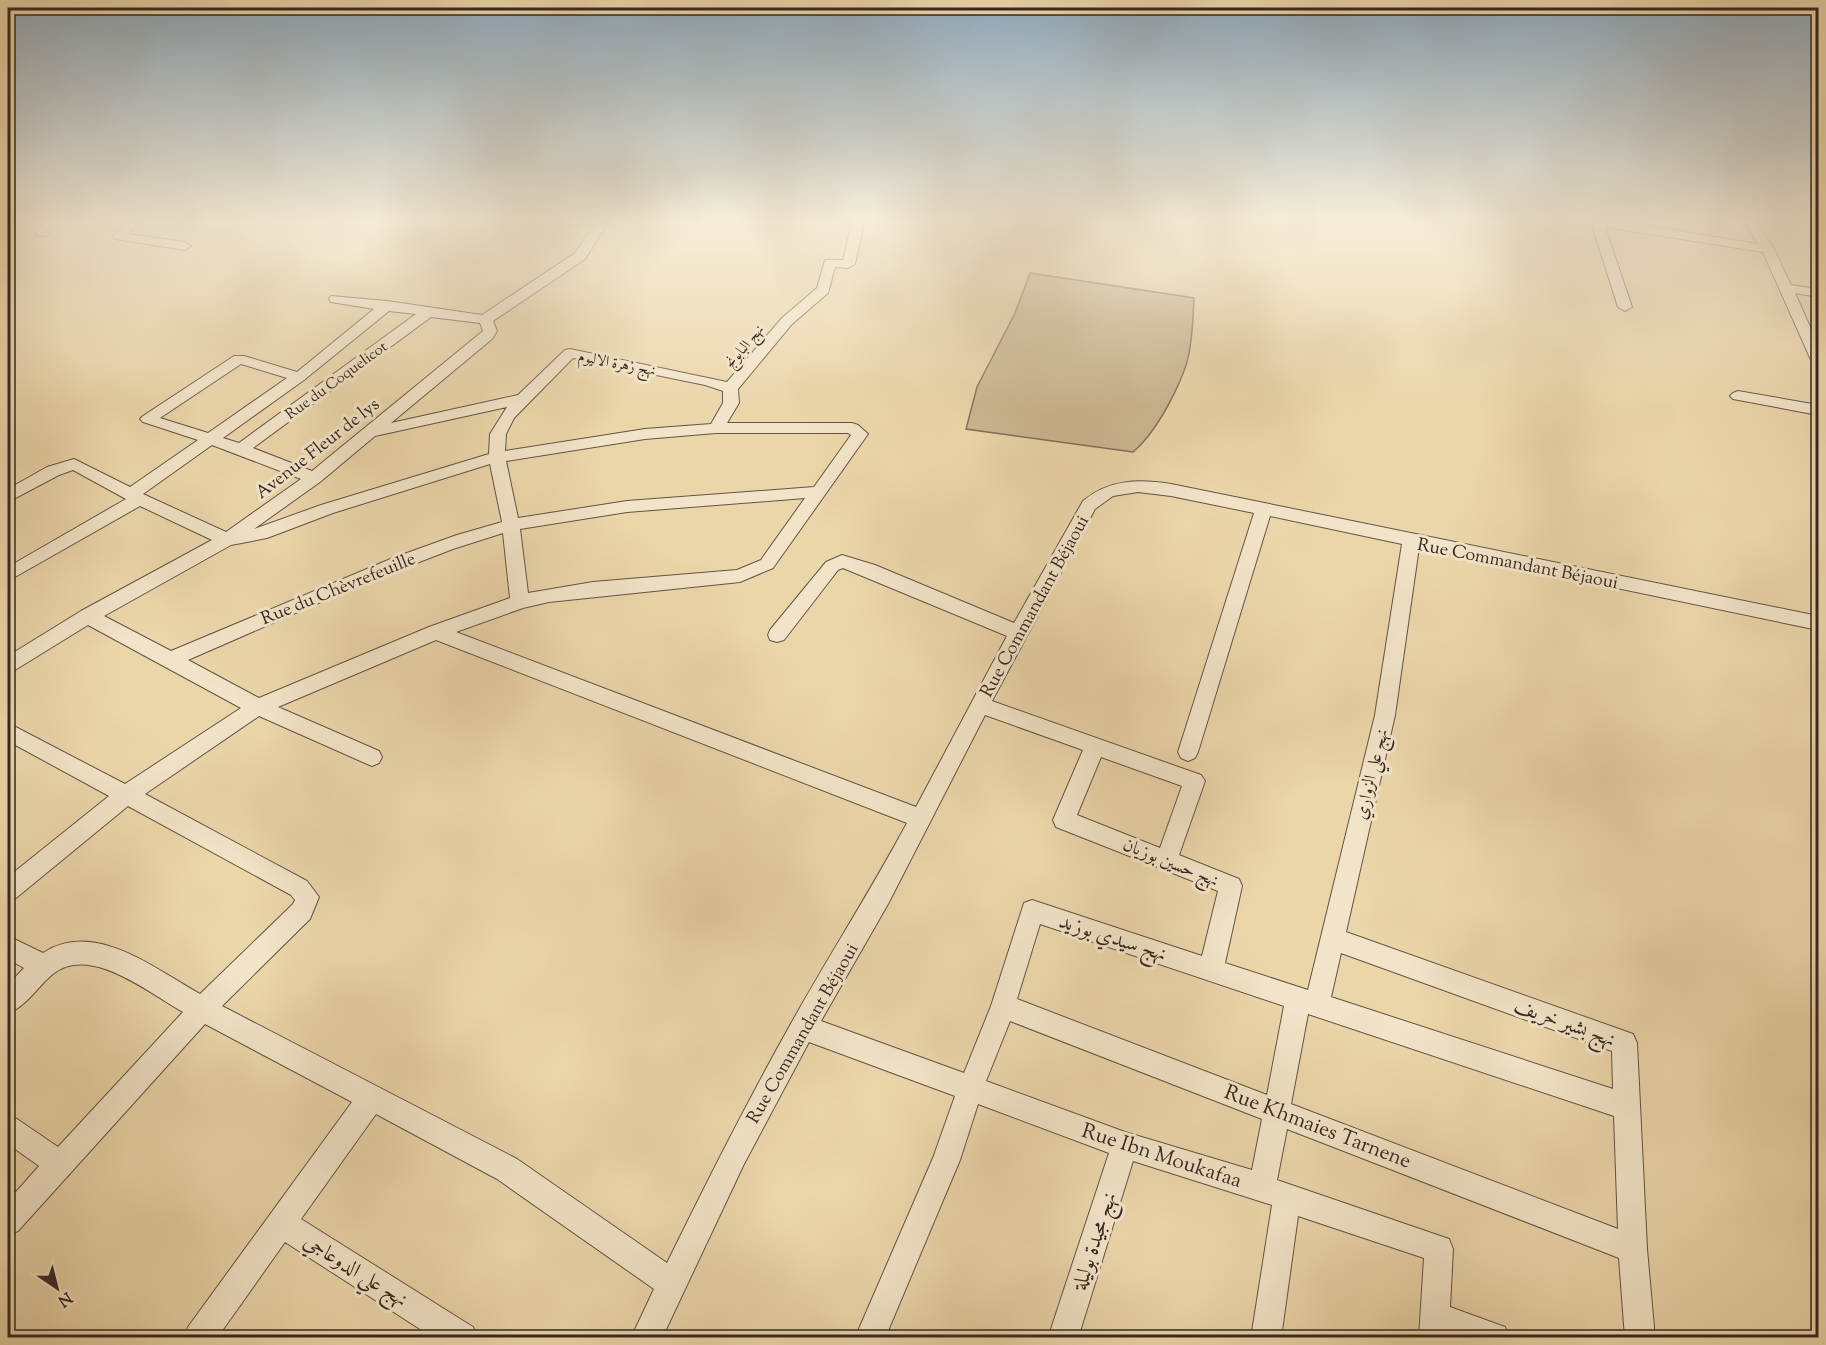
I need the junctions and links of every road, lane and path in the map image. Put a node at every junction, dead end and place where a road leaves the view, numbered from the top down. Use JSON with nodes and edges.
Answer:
{"nodes":[{"id":1,"x":542,"y":282,"type":"edge"},
{"id":2,"x":824,"y":282,"type":"edge"},
{"id":3,"x":1617,"y":282,"type":"edge"},
{"id":4,"x":1783,"y":282,"type":"edge"},
{"id":5,"x":1786,"y":288,"type":"junction"},
{"id":6,"x":1818,"y":293,"type":"edge"},
{"id":7,"x":336,"y":299,"type":"dead end"},
{"id":8,"x":387,"y":305,"type":"junction"},
{"id":9,"x":1625,"y":307,"type":"dead end"},
{"id":10,"x":430,"y":311,"type":"junction"},
{"id":11,"x":485,"y":320,"type":"junction"},
{"id":12,"x":1818,"y":360,"type":"edge"},
{"id":13,"x":299,"y":377,"type":"junction"},
{"id":14,"x":730,"y":388,"type":"junction"},
{"id":15,"x":1738,"y":396,"type":"dead end"},
{"id":16,"x":523,"y":399,"type":"junction"},
{"id":17,"x":1818,"y":410,"type":"edge"},
{"id":18,"x":716,"y":428,"type":"junction"},
{"id":19,"x":372,"y":431,"type":"junction"},
{"id":20,"x":213,"y":440,"type":"junction"},
{"id":21,"x":241,"y":449,"type":"junction"},
{"id":22,"x":497,"y":457,"type":"junction"},
{"id":23,"x":314,"y":478,"type":"junction"},
{"id":24,"x":819,"y":492,"type":"junction"},
{"id":25,"x":8,"y":496,"type":"edge"},
{"id":26,"x":135,"y":497,"type":"junction"},
{"id":27,"x":1264,"y":507,"type":"junction"},
{"id":28,"x":511,"y":526,"type":"junction"},
{"id":29,"x":227,"y":540,"type":"junction"},
{"id":30,"x":1411,"y":541,"type":"junction"},
{"id":31,"x":8,"y":575,"type":"edge"},
{"id":32,"x":520,"y":602,"type":"junction"},
{"id":33,"x":88,"y":616,"type":"junction"},
{"id":34,"x":1818,"y":623,"type":"edge"},
{"id":35,"x":436,"y":632,"type":"junction"},
{"id":36,"x":1018,"y":633,"type":"junction"},
{"id":37,"x":777,"y":635,"type":"dead end"},
{"id":38,"x":170,"y":660,"type":"junction"},
{"id":39,"x":8,"y":665,"type":"edge"},
{"id":40,"x":980,"y":705,"type":"junction"},
{"id":41,"x":258,"y":707,"type":"junction"},
{"id":42,"x":8,"y":730,"type":"edge"},
{"id":43,"x":1095,"y":746,"type":"junction"},
{"id":44,"x":1188,"y":752,"type":"dead end"},
{"id":45,"x":372,"y":757,"type":"dead end"},
{"id":46,"x":126,"y":795,"type":"junction"},
{"id":47,"x":921,"y":819,"type":"junction"},
{"id":48,"x":1167,"y":859,"type":"junction"},
{"id":49,"x":8,"y":891,"type":"edge"},
{"id":50,"x":1331,"y":938,"type":"junction"},
{"id":51,"x":8,"y":947,"type":"edge"},
{"id":52,"x":44,"y":966,"type":"junction"},
{"id":53,"x":1212,"y":969,"type":"junction"},
{"id":54,"x":8,"y":1001,"type":"edge"},
{"id":55,"x":1307,"y":1002,"type":"junction"},
{"id":56,"x":1003,"y":1006,"type":"junction"},
{"id":57,"x":202,"y":1009,"type":"junction"},
{"id":58,"x":803,"y":1027,"type":"junction"},
{"id":59,"x":970,"y":1089,"type":"junction"},
{"id":60,"x":372,"y":1097,"type":"junction"},
{"id":61,"x":1627,"y":1107,"type":"junction"},
{"id":62,"x":1278,"y":1110,"type":"junction"},
{"id":63,"x":8,"y":1128,"type":"edge"},
{"id":64,"x":1125,"y":1145,"type":"junction"},
{"id":65,"x":59,"y":1164,"type":"junction"},
{"id":66,"x":1274,"y":1193,"type":"junction"},
{"id":67,"x":8,"y":1221,"type":"edge"},
{"id":68,"x":280,"y":1222,"type":"junction"},
{"id":69,"x":1633,"y":1249,"type":"junction"},
{"id":70,"x":671,"y":1283,"type":"junction"},
{"id":71,"x":1435,"y":1327,"type":"edge"},
{"id":72,"x":200,"y":1338,"type":"edge"},
{"id":73,"x":462,"y":1338,"type":"edge"},
{"id":74,"x":646,"y":1338,"type":"edge"},
{"id":75,"x":870,"y":1338,"type":"edge"},
{"id":76,"x":1063,"y":1338,"type":"edge"},
{"id":77,"x":1266,"y":1338,"type":"edge"},
{"id":78,"x":1494,"y":1338,"type":"edge"},
{"id":79,"x":1640,"y":1338,"type":"edge"}],
"edges":[{"from":1,"to":11,"type":"street"},
{"from":2,"to":14,"type":"street","name":"نهج البابونج"},
{"from":3,"to":9,"type":"street"},
{"from":4,"to":5,"type":"street"},
{"from":5,"to":6,"type":"street"},
{"from":5,"to":12,"type":"street"},
{"from":7,"to":8,"type":"street"},
{"from":8,"to":10,"type":"street"},
{"from":8,"to":13,"type":"street"},
{"from":10,"to":11,"type":"street"},
{"from":10,"to":21,"type":"street","name":"Rue du Coquelicot"},
{"from":11,"to":19,"type":"street","name":"Avenue Fleur de lys"},
{"from":13,"to":20,"type":"street"},
{"from":13,"to":20,"type":"street"},
{"from":14,"to":16,"type":"street","name":"نهج زهرة الاليوم"},
{"from":14,"to":18,"type":"street"},
{"from":15,"to":17,"type":"street"},
{"from":16,"to":19,"type":"street"},
{"from":16,"to":22,"type":"street"},
{"from":18,"to":22,"type":"street"},
{"from":18,"to":24,"type":"street"},
{"from":19,"to":23,"type":"street","name":"Avenue Fleur de lys"},
{"from":20,"to":21,"type":"street"},
{"from":20,"to":26,"type":"street"},
{"from":21,"to":23,"type":"street"},
{"from":22,"to":28,"type":"street"},
{"from":22,"to":29,"type":"street"},
{"from":23,"to":29,"type":"street","name":"Avenue Fleur de lys"},
{"from":24,"to":28,"type":"street","name":"Rue du Chèvrefeuille"},
{"from":24,"to":32,"type":"street"},
{"from":25,"to":26,"type":"street"},
{"from":26,"to":29,"type":"street"},
{"from":26,"to":31,"type":"street"},
{"from":27,"to":30,"type":"street","name":"Rue Commandant Béjaoui"},
{"from":27,"to":36,"type":"street","name":"Rue Commandant Béjaoui"},
{"from":27,"to":44,"type":"street"},
{"from":28,"to":32,"type":"street"},
{"from":28,"to":38,"type":"street","name":"Rue du Chèvrefeuille"},
{"from":29,"to":33,"type":"street","name":"Avenue Fleur de lys"},
{"from":30,"to":34,"type":"street","name":"Rue Commandant Béjaoui"},
{"from":30,"to":50,"type":"street","name":"نهج علي الزواري"},
{"from":32,"to":35,"type":"street"},
{"from":33,"to":38,"type":"street"},
{"from":33,"to":39,"type":"street","name":"Avenue Fleur de lys"},
{"from":35,"to":41,"type":"street"},
{"from":35,"to":47,"type":"street"},
{"from":36,"to":37,"type":"street"},
{"from":36,"to":40,"type":"street","name":"Rue Commandant Béjaoui"},
{"from":38,"to":41,"type":"street"},
{"from":40,"to":43,"type":"street"},
{"from":40,"to":47,"type":"street","name":"Rue Commandant Béjaoui"},
{"from":41,"to":45,"type":"street"},
{"from":41,"to":46,"type":"street"},
{"from":42,"to":46,"type":"street"},
{"from":43,"to":48,"type":"street"},
{"from":43,"to":48,"type":"street","name":"نهج حسين بوزيان"},
{"from":46,"to":49,"type":"street"},
{"from":46,"to":57,"type":"street"},
{"from":47,"to":58,"type":"street","name":"Rue Commandant Béjaoui"},
{"from":48,"to":53,"type":"street","name":"نهج حسين بوزيان"},
{"from":50,"to":55,"type":"street","name":"نهج علي الزواري"},
{"from":50,"to":61,"type":"street","name":"نهج بشير خريف"},
{"from":51,"to":52,"type":"street"},
{"from":52,"to":54,"type":"street"},
{"from":52,"to":57,"type":"street"},
{"from":53,"to":55,"type":"street","name":"نهج سيدي بوزيد"},
{"from":53,"to":56,"type":"street","name":"نهج سيدي بوزيد"},
{"from":55,"to":61,"type":"street","name":"نهج سيدي بوزيد"},
{"from":55,"to":62,"type":"street","name":"نهج علي الزواري"},
{"from":56,"to":59,"type":"street","name":"نهج سيدي بوزيد"},
{"from":56,"to":62,"type":"street","name":"Rue Khmaies Tarnene"},
{"from":57,"to":60,"type":"street"},
{"from":57,"to":65,"type":"street"},
{"from":58,"to":59,"type":"street","name":"Rue Ibn Moukafaa"},
{"from":58,"to":70,"type":"street","name":"Rue Commandant Béjaoui"},
{"from":59,"to":64,"type":"street","name":"Rue Ibn Moukafaa"},
{"from":59,"to":75,"type":"street","name":"نهج سيدي بوزيد"},
{"from":60,"to":68,"type":"street"},
{"from":60,"to":70,"type":"street"},
{"from":61,"to":69,"type":"street","name":"نهج بشير خريف"},
{"from":62,"to":66,"type":"street","name":"نهج علي الزواري"},
{"from":62,"to":69,"type":"street","name":"Rue Khmaies Tarnene"},
{"from":63,"to":65,"type":"street"},
{"from":64,"to":66,"type":"street","name":"Rue Ibn Moukafaa"},
{"from":64,"to":76,"type":"street","name":"نهج مجيدة بوليلة"},
{"from":65,"to":67,"type":"street"},
{"from":66,"to":71,"type":"street","name":"Rue Ibn Moukafaa"},
{"from":66,"to":77,"type":"street","name":"نهج علي الزواري"},
{"from":68,"to":72,"type":"street"},
{"from":68,"to":73,"type":"street","name":"نهج علي الدوعاجي"},
{"from":69,"to":79,"type":"street","name":"نهج بشير خريف"},
{"from":70,"to":74,"type":"street","name":"Rue Commandant Béjaoui"},
{"from":71,"to":78,"type":"street"}]}
